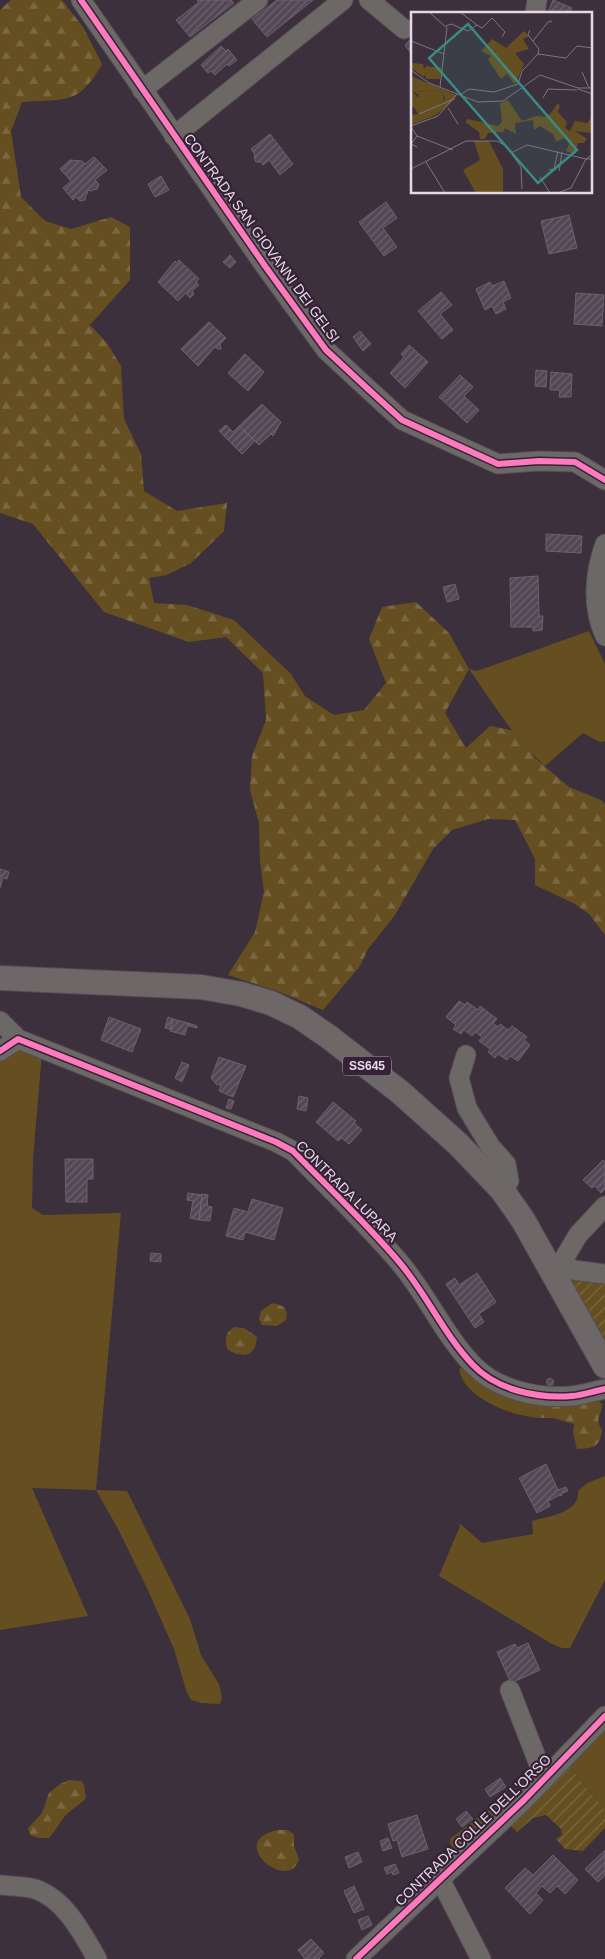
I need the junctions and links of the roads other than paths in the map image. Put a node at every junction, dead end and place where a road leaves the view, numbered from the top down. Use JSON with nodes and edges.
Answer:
{"nodes":[{"id":1,"x":81,"y":0,"type":"edge"},
{"id":2,"x":258,"y":0,"type":"edge"},
{"id":3,"x":343,"y":0,"type":"edge"},
{"id":4,"x":369,"y":0,"type":"edge"},
{"id":5,"x":404,"y":29,"type":"dead end"},
{"id":6,"x":142,"y":90,"type":"junction"},
{"id":7,"x":174,"y":136,"type":"junction"},
{"id":8,"x":605,"y":480,"type":"edge"},
{"id":9,"x":605,"y":544,"type":"edge"},
{"id":10,"x":605,"y":636,"type":"edge"},
{"id":11,"x":0,"y":978,"type":"edge"},
{"id":12,"x":0,"y":1021,"type":"edge"},
{"id":13,"x":18,"y":1039,"type":"junction"},
{"id":14,"x":0,"y":1052,"type":"edge"},
{"id":15,"x":466,"y":1055,"type":"dead end"},
{"id":16,"x":502,"y":1190,"type":"junction"},
{"id":17,"x":605,"y":1206,"type":"edge"},
{"id":18,"x":557,"y":1266,"type":"junction"},
{"id":19,"x":605,"y":1274,"type":"edge"},
{"id":20,"x":605,"y":1366,"type":"edge"},
{"id":21,"x":605,"y":1389,"type":"edge"},
{"id":22,"x":510,"y":1690,"type":"dead end"},
{"id":23,"x":605,"y":1716,"type":"edge"},
{"id":24,"x":547,"y":1776,"type":"junction"},
{"id":25,"x":440,"y":1879,"type":"junction"},
{"id":26,"x":0,"y":1885,"type":"edge"},
{"id":27,"x":364,"y":1956,"type":"edge"},
{"id":28,"x":97,"y":1959,"type":"edge"},
{"id":29,"x":481,"y":1959,"type":"edge"}],
"edges":[{"from":1,"to":6,"type":"street","name":"CONTRADA SAN GIOVANNI DEI GELSI"},
{"from":2,"to":6,"type":"street"},
{"from":3,"to":7,"type":"street"},
{"from":4,"to":5,"type":"street"},
{"from":6,"to":7,"type":"street","name":"CONTRADA SAN GIOVANNI DEI GELSI"},
{"from":7,"to":8,"type":"street","name":"CONTRADA SAN GIOVANNI DEI GELSI"},
{"from":9,"to":10,"type":"street"},
{"from":11,"to":16,"type":"main road","number":"SS645"},
{"from":12,"to":13,"type":"street"},
{"from":13,"to":14,"type":"street"},
{"from":13,"to":21,"type":"street","name":"CONTRADA LUPARA"},
{"from":15,"to":16,"type":"street"},
{"from":16,"to":18,"type":"main road","number":"SS645"},
{"from":17,"to":18,"type":"street"},
{"from":18,"to":19,"type":"street"},
{"from":18,"to":20,"type":"main road","number":"SS645"},
{"from":22,"to":24,"type":"street"},
{"from":23,"to":24,"type":"street","name":"CONTRADA COLLE DELL'ORSO"},
{"from":24,"to":25,"type":"street","name":"CONTRADA COLLE DELL'ORSO"},
{"from":25,"to":27,"type":"street","name":"CONTRADA COLLE DELL'ORSO"},
{"from":25,"to":29,"type":"street","name":"CONTRADA COLLE DELL'ORSO"},
{"from":26,"to":28,"type":"street"}]}
